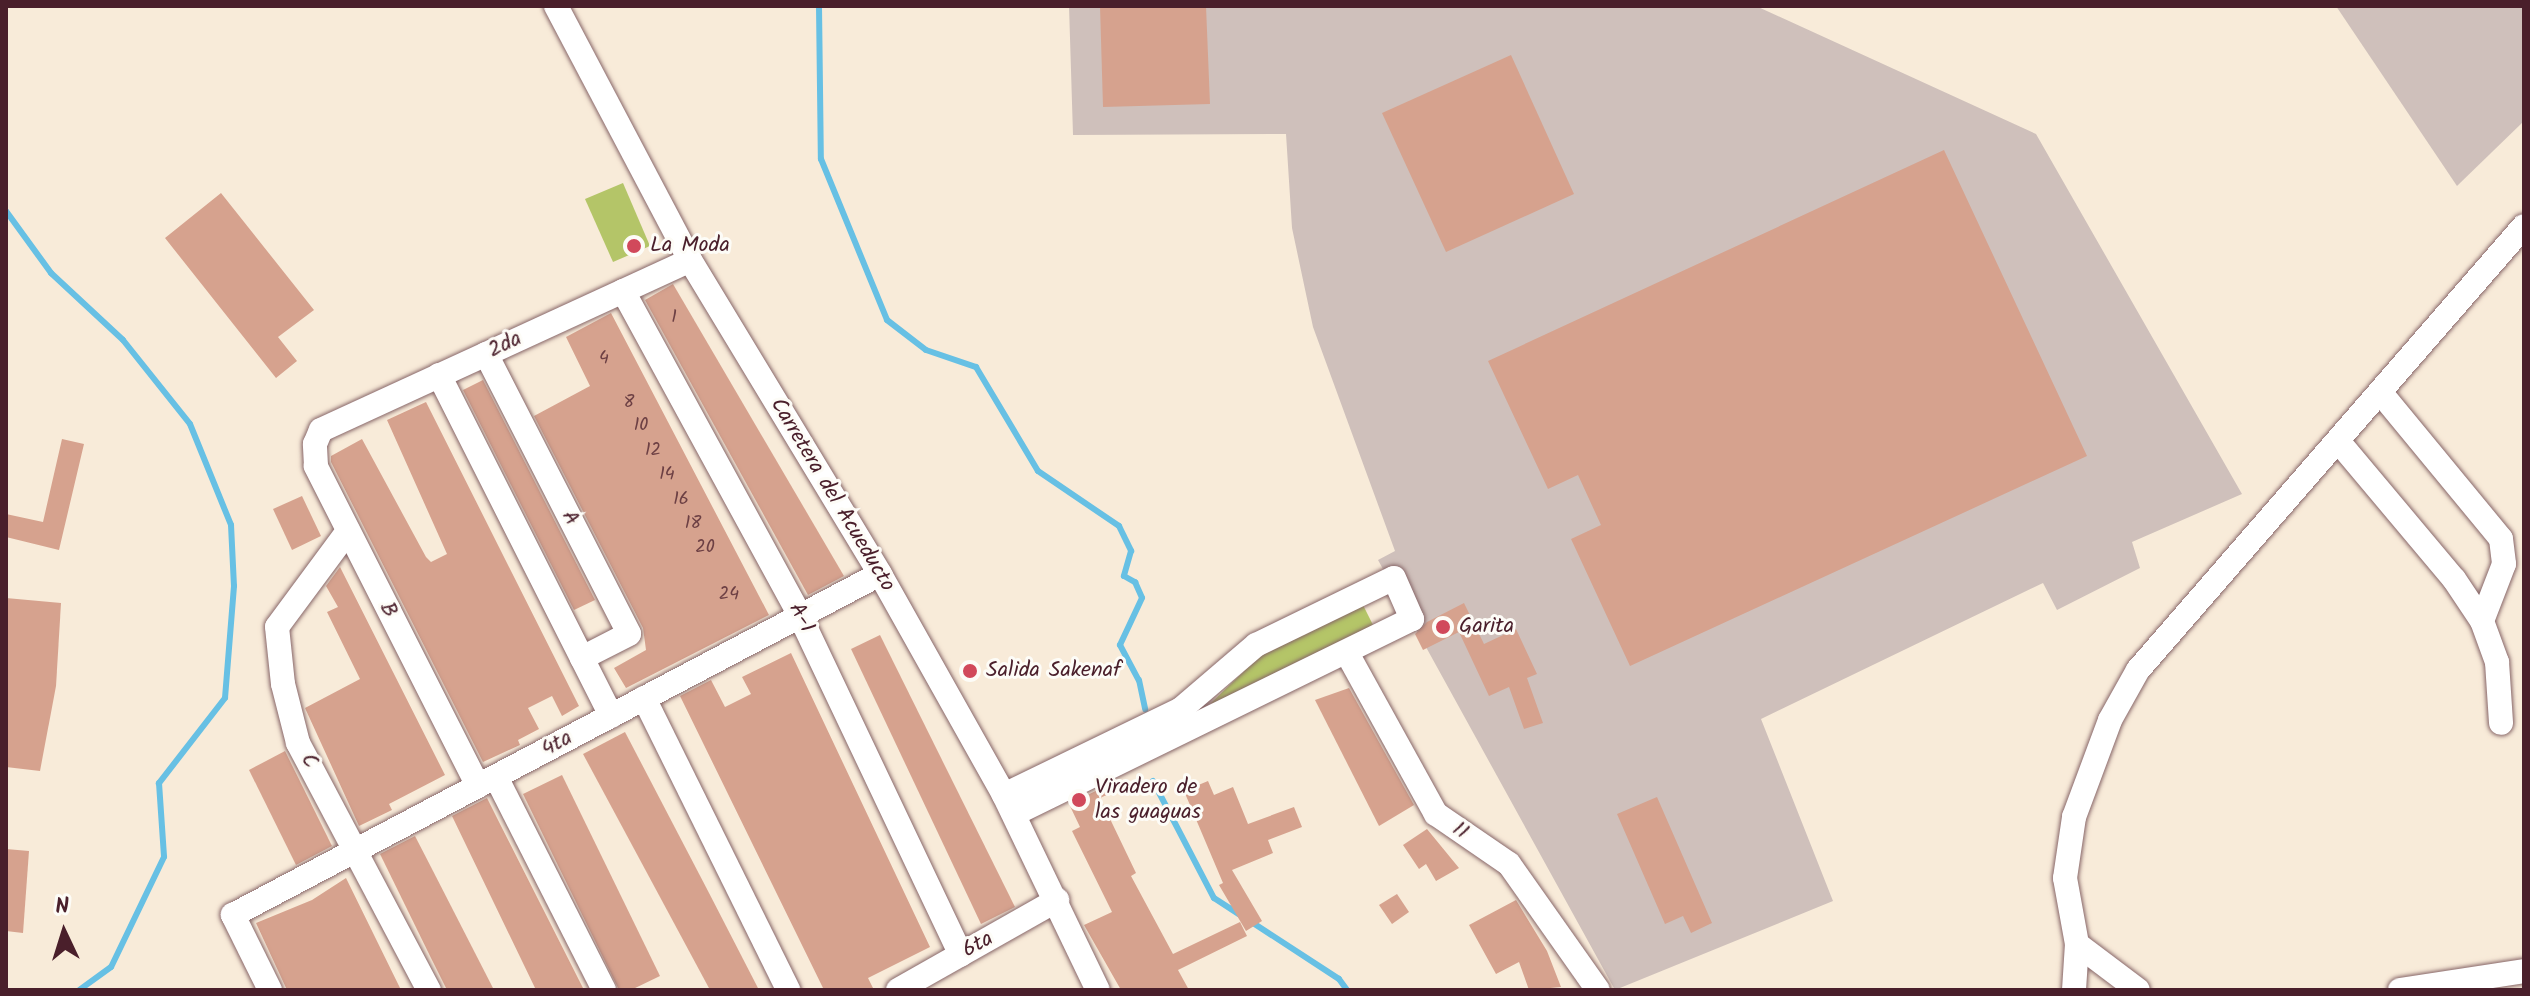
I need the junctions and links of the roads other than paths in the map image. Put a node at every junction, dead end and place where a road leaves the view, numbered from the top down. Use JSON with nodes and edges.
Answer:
{"nodes":[{"id":1,"x":556,"y":6,"type":"edge"},
{"id":2,"x":2519,"y":244,"type":"edge"},
{"id":3,"x":690,"y":260,"type":"junction"},
{"id":4,"x":623,"y":291,"type":"junction"},
{"id":5,"x":486,"y":354,"type":"junction"},
{"id":6,"x":439,"y":375,"type":"junction"},
{"id":7,"x":2380,"y":392,"type":"junction"},
{"id":8,"x":321,"y":430,"type":"joint"},
{"id":9,"x":2338,"y":441,"type":"junction"},
{"id":10,"x":348,"y":531,"type":"junction"},
{"id":11,"x":880,"y":574,"type":"junction"},
{"id":12,"x":800,"y":616,"type":"junction"},
{"id":13,"x":2482,"y":621,"type":"junction"},
{"id":14,"x":1347,"y":653,"type":"junction"},
{"id":15,"x":582,"y":658,"type":"junction"},
{"id":16,"x":644,"y":698,"type":"junction"},
{"id":17,"x":611,"y":716,"type":"junction"},
{"id":18,"x":2501,"y":723,"type":"dead end"},
{"id":19,"x":487,"y":781,"type":"junction"},
{"id":20,"x":1009,"y":804,"type":"junction"},
{"id":21,"x":358,"y":849,"type":"junction"},
{"id":22,"x":1057,"y":900,"type":"junction"},
{"id":23,"x":2077,"y":944,"type":"junction"},
{"id":24,"x":961,"y":955,"type":"junction"},
{"id":25,"x":2524,"y":971,"type":"edge"},
{"id":26,"x":270,"y":990,"type":"edge"},
{"id":27,"x":429,"y":990,"type":"edge"},
{"id":28,"x":604,"y":990,"type":"edge"},
{"id":29,"x":788,"y":990,"type":"edge"},
{"id":30,"x":898,"y":990,"type":"edge"},
{"id":31,"x":1098,"y":990,"type":"edge"},
{"id":32,"x":1598,"y":990,"type":"edge"},
{"id":33,"x":2074,"y":990,"type":"edge"},
{"id":34,"x":2138,"y":990,"type":"edge"},
{"id":35,"x":2400,"y":990,"type":"edge"}],
"edges":[{"from":1,"to":3,"type":"street","name":"Carretera del Acueducto"},
{"from":2,"to":7,"type":"street"},
{"from":3,"to":4,"type":"street","name":"2da"},
{"from":3,"to":11,"type":"street","name":"Carretera del Acueducto"},
{"from":4,"to":5,"type":"street","name":"2da"},
{"from":4,"to":12,"type":"street","name":"A-1"},
{"from":5,"to":6,"type":"street","name":"2da"},
{"from":5,"to":15,"type":"street","name":"A"},
{"from":6,"to":8,"type":"street","name":"2da"},
{"from":6,"to":15,"type":"street"},
{"from":7,"to":9,"type":"street"},
{"from":7,"to":13,"type":"street"},
{"from":8,"to":10,"type":"street","name":"B"},
{"from":9,"to":13,"type":"street"},
{"from":9,"to":23,"type":"street"},
{"from":10,"to":19,"type":"street","name":"B"},
{"from":10,"to":21,"type":"street","name":"C"},
{"from":11,"to":12,"type":"street","name":"4ta"},
{"from":11,"to":20,"type":"street","name":"Carretera del Acueducto"},
{"from":12,"to":16,"type":"street","name":"4ta"},
{"from":12,"to":24,"type":"street","name":"A-1"},
{"from":13,"to":18,"type":"street"},
{"from":14,"to":20,"type":"street"},
{"from":14,"to":20,"type":"street"},
{"from":14,"to":32,"type":"street","name":"11"},
{"from":15,"to":17,"type":"street"},
{"from":16,"to":17,"type":"street","name":"4ta"},
{"from":16,"to":29,"type":"street"},
{"from":17,"to":19,"type":"street","name":"4ta"},
{"from":19,"to":21,"type":"street","name":"4ta"},
{"from":19,"to":28,"type":"street","name":"B"},
{"from":20,"to":22,"type":"street","name":"Carretera del Acueducto"},
{"from":21,"to":26,"type":"street","name":"4ta"},
{"from":21,"to":27,"type":"street","name":"C"},
{"from":22,"to":24,"type":"street","name":"6ta"},
{"from":22,"to":31,"type":"street","name":"Carretera del Acueducto"},
{"from":23,"to":33,"type":"street"},
{"from":23,"to":34,"type":"street"},
{"from":24,"to":30,"type":"street","name":"6ta"},
{"from":25,"to":35,"type":"street"}]}
